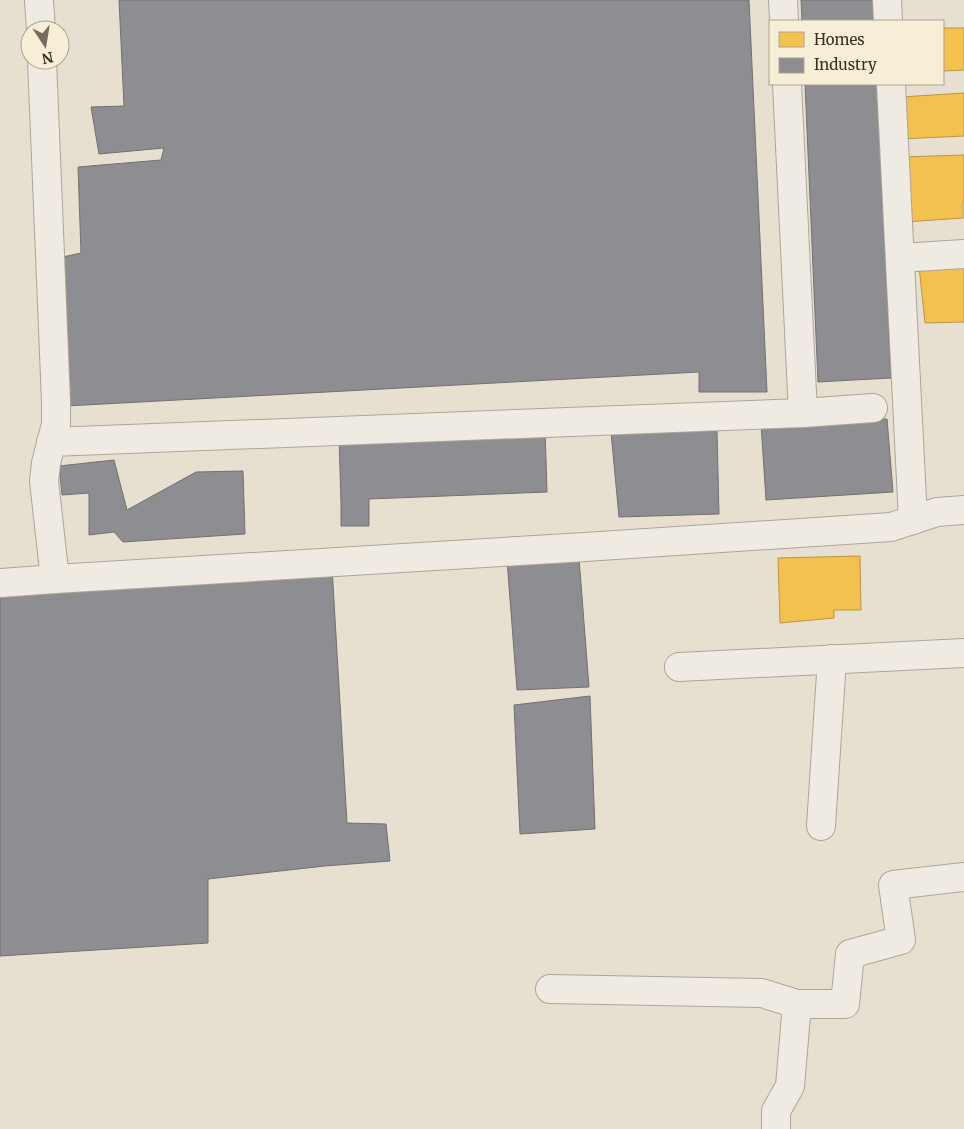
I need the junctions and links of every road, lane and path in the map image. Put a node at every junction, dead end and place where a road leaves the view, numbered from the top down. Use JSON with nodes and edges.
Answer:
{"nodes":[{"id":1,"x":39,"y":0,"type":"edge"},
{"id":2,"x":783,"y":0,"type":"edge"},
{"id":3,"x":887,"y":0,"type":"edge"},
{"id":4,"x":40,"y":20,"type":"edge"},
{"id":5,"x":784,"y":20,"type":"edge"},
{"id":6,"x":888,"y":20,"type":"edge"},
{"id":7,"x":42,"y":70,"type":"edge"},
{"id":8,"x":787,"y":85,"type":"edge"},
{"id":9,"x":891,"y":85,"type":"edge"},
{"id":10,"x":964,"y":254,"type":"edge"},
{"id":11,"x":900,"y":258,"type":"junction"},
{"id":12,"x":873,"y":408,"type":"dead end"},
{"id":13,"x":803,"y":413,"type":"junction"},
{"id":14,"x":52,"y":442,"type":"junction"},
{"id":15,"x":964,"y":510,"type":"edge"},
{"id":16,"x":913,"y":520,"type":"junction"},
{"id":17,"x":55,"y":579,"type":"junction"},
{"id":18,"x":0,"y":583,"type":"edge"},
{"id":19,"x":964,"y":653,"type":"edge"},
{"id":20,"x":832,"y":659,"type":"junction"},
{"id":21,"x":679,"y":667,"type":"dead end"},
{"id":22,"x":820,"y":826,"type":"dead end"},
{"id":23,"x":964,"y":877,"type":"edge"},
{"id":24,"x":550,"y":990,"type":"dead end"},
{"id":25,"x":798,"y":1004,"type":"junction"},
{"id":26,"x":776,"y":1129,"type":"edge"}],
"edges":[{"from":1,"to":4,"type":"street"},
{"from":2,"to":5,"type":"street"},
{"from":3,"to":6,"type":"street"},
{"from":7,"to":14,"type":"street"},
{"from":8,"to":13,"type":"street"},
{"from":9,"to":11,"type":"street"},
{"from":10,"to":11,"type":"street"},
{"from":11,"to":16,"type":"street"},
{"from":12,"to":13,"type":"street"},
{"from":13,"to":14,"type":"street"},
{"from":14,"to":17,"type":"street"},
{"from":15,"to":16,"type":"street"},
{"from":16,"to":17,"type":"street"},
{"from":17,"to":18,"type":"street"},
{"from":19,"to":20,"type":"street"},
{"from":20,"to":21,"type":"street"},
{"from":20,"to":22,"type":"street"},
{"from":23,"to":25,"type":"street"},
{"from":24,"to":25,"type":"street"},
{"from":25,"to":26,"type":"street"}]}
